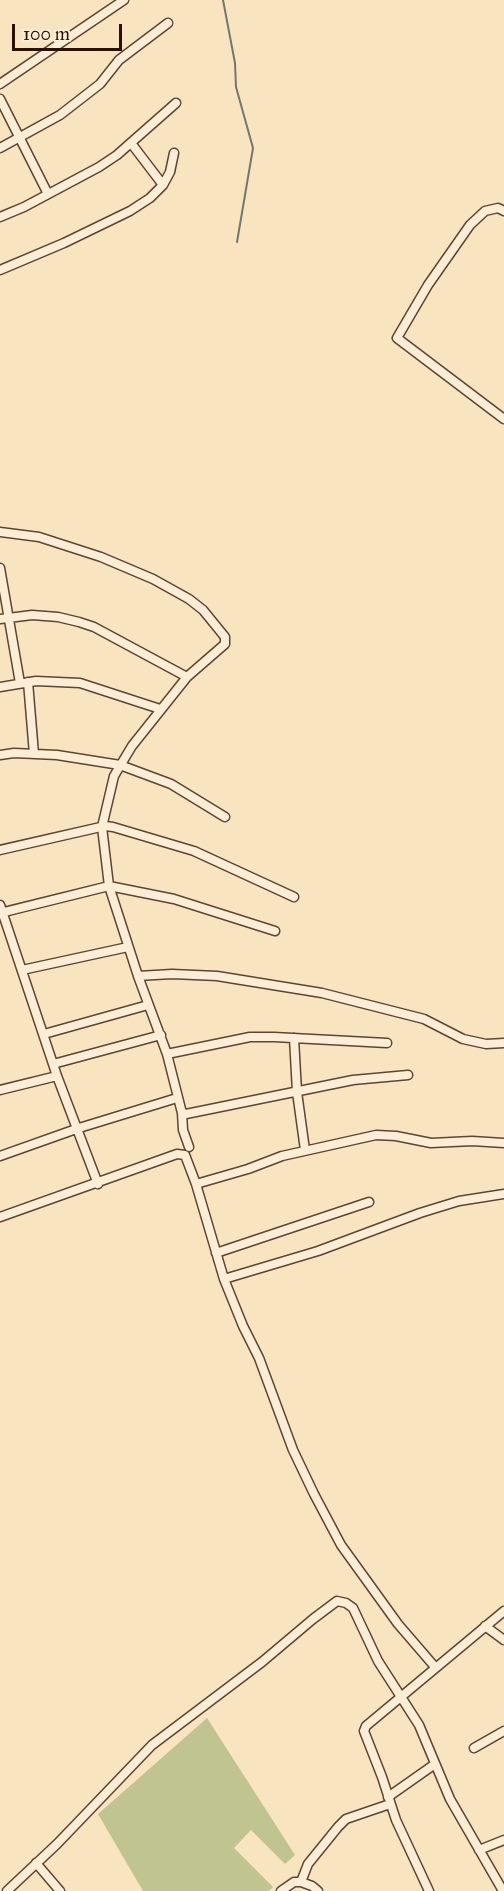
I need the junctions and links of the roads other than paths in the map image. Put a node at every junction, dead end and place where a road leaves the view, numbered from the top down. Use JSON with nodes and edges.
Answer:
{"nodes":[{"id":1,"x":124,"y":0,"type":"edge"},
{"id":2,"x":168,"y":23,"type":"dead end"},
{"id":3,"x":0,"y":84,"type":"edge"},
{"id":4,"x":0,"y":99,"type":"edge"},
{"id":5,"x":176,"y":103,"type":"dead end"},
{"id":6,"x":19,"y":137,"type":"junction"},
{"id":7,"x":130,"y":143,"type":"junction"},
{"id":8,"x":0,"y":148,"type":"edge"},
{"id":9,"x":174,"y":153,"type":"dead end"},
{"id":10,"x":163,"y":185,"type":"junction"},
{"id":11,"x":48,"y":194,"type":"junction"},
{"id":12,"x":504,"y":211,"type":"edge"},
{"id":13,"x":0,"y":217,"type":"edge"},
{"id":14,"x":0,"y":270,"type":"edge"},
{"id":15,"x":504,"y":419,"type":"edge"},
{"id":16,"x":0,"y":532,"type":"edge"},
{"id":17,"x":0,"y":571,"type":"edge"},
{"id":18,"x":4,"y":618,"type":"edge"},
{"id":19,"x":187,"y":677,"type":"junction"},
{"id":20,"x":24,"y":683,"type":"junction"},
{"id":21,"x":0,"y":687,"type":"edge"},
{"id":22,"x":160,"y":709,"type":"junction"},
{"id":23,"x":34,"y":754,"type":"junction"},
{"id":24,"x":0,"y":755,"type":"edge"},
{"id":25,"x":120,"y":765,"type":"junction"},
{"id":26,"x":225,"y":817,"type":"dead end"},
{"id":27,"x":102,"y":827,"type":"junction"},
{"id":28,"x":0,"y":850,"type":"edge"},
{"id":29,"x":109,"y":886,"type":"junction"},
{"id":30,"x":294,"y":897,"type":"dead end"},
{"id":31,"x":1,"y":910,"type":"edge"},
{"id":32,"x":276,"y":931,"type":"dead end"},
{"id":33,"x":128,"y":947,"type":"junction"},
{"id":34,"x":22,"y":970,"type":"junction"},
{"id":35,"x":138,"y":976,"type":"junction"},
{"id":36,"x":148,"y":1005,"type":"junction"},
{"id":37,"x":44,"y":1035,"type":"junction"},
{"id":38,"x":161,"y":1035,"type":"junction"},
{"id":39,"x":294,"y":1038,"type":"junction"},
{"id":40,"x":387,"y":1043,"type":"dead end"},
{"id":41,"x":504,"y":1043,"type":"edge"},
{"id":42,"x":167,"y":1054,"type":"junction"},
{"id":43,"x":53,"y":1064,"type":"junction"},
{"id":44,"x":408,"y":1075,"type":"dead end"},
{"id":45,"x":57,"y":1076,"type":"junction"},
{"id":46,"x":0,"y":1090,"type":"edge"},
{"id":47,"x":297,"y":1092,"type":"junction"},
{"id":48,"x":177,"y":1098,"type":"junction"},
{"id":49,"x":182,"y":1113,"type":"junction"},
{"id":50,"x":79,"y":1128,"type":"junction"},
{"id":51,"x":504,"y":1143,"type":"edge"},
{"id":52,"x":189,"y":1147,"type":"dead end"},
{"id":53,"x":306,"y":1150,"type":"junction"},
{"id":54,"x":0,"y":1156,"type":"edge"},
{"id":55,"x":98,"y":1184,"type":"junction"},
{"id":56,"x":196,"y":1184,"type":"junction"},
{"id":57,"x":504,"y":1194,"type":"edge"},
{"id":58,"x":369,"y":1202,"type":"dead end"},
{"id":59,"x":0,"y":1217,"type":"edge"},
{"id":60,"x":216,"y":1253,"type":"junction"},
{"id":61,"x":224,"y":1279,"type":"junction"},
{"id":62,"x":504,"y":1611,"type":"edge"},
{"id":63,"x":485,"y":1626,"type":"junction"},
{"id":64,"x":504,"y":1640,"type":"edge"},
{"id":65,"x":435,"y":1668,"type":"junction"},
{"id":66,"x":401,"y":1697,"type":"junction"},
{"id":67,"x":504,"y":1731,"type":"edge"},
{"id":68,"x":474,"y":1748,"type":"dead end"},
{"id":69,"x":435,"y":1764,"type":"junction"},
{"id":70,"x":389,"y":1800,"type":"junction"},
{"id":71,"x":504,"y":1840,"type":"edge"},
{"id":72,"x":479,"y":1850,"type":"junction"},
{"id":73,"x":36,"y":1863,"type":"junction"},
{"id":74,"x":301,"y":1882,"type":"junction"},
{"id":75,"x":7,"y":1891,"type":"edge"},
{"id":76,"x":60,"y":1891,"type":"edge"},
{"id":77,"x":281,"y":1891,"type":"edge"},
{"id":78,"x":318,"y":1891,"type":"edge"},
{"id":79,"x":429,"y":1891,"type":"edge"},
{"id":80,"x":503,"y":1891,"type":"edge"}],
"edges":[{"from":1,"to":3,"type":"street"},
{"from":2,"to":6,"type":"street"},
{"from":4,"to":6,"type":"street"},
{"from":5,"to":7,"type":"street"},
{"from":6,"to":8,"type":"street"},
{"from":6,"to":11,"type":"street"},
{"from":7,"to":10,"type":"street"},
{"from":7,"to":11,"type":"street"},
{"from":9,"to":10,"type":"street"},
{"from":10,"to":14,"type":"street"},
{"from":11,"to":13,"type":"street"},
{"from":12,"to":15,"type":"street"},
{"from":16,"to":19,"type":"street"},
{"from":17,"to":18,"type":"street"},
{"from":18,"to":19,"type":"street"},
{"from":18,"to":20,"type":"street"},
{"from":19,"to":22,"type":"street"},
{"from":20,"to":21,"type":"street"},
{"from":20,"to":22,"type":"street"},
{"from":20,"to":23,"type":"street"},
{"from":22,"to":25,"type":"street"},
{"from":23,"to":24,"type":"street"},
{"from":23,"to":25,"type":"street"},
{"from":25,"to":26,"type":"street"},
{"from":25,"to":27,"type":"street"},
{"from":27,"to":28,"type":"street"},
{"from":27,"to":29,"type":"street"},
{"from":27,"to":30,"type":"street"},
{"from":29,"to":31,"type":"street"},
{"from":29,"to":32,"type":"street"},
{"from":29,"to":33,"type":"street"},
{"from":31,"to":34,"type":"street"},
{"from":33,"to":34,"type":"street"},
{"from":33,"to":35,"type":"street"},
{"from":34,"to":37,"type":"street"},
{"from":35,"to":36,"type":"street"},
{"from":35,"to":41,"type":"street"},
{"from":36,"to":37,"type":"street"},
{"from":36,"to":38,"type":"street"},
{"from":37,"to":43,"type":"street"},
{"from":38,"to":42,"type":"street"},
{"from":38,"to":43,"type":"street"},
{"from":39,"to":40,"type":"street"},
{"from":39,"to":42,"type":"street"},
{"from":39,"to":47,"type":"street"},
{"from":42,"to":48,"type":"street"},
{"from":43,"to":45,"type":"street"},
{"from":44,"to":47,"type":"street"},
{"from":45,"to":46,"type":"street"},
{"from":45,"to":50,"type":"street"},
{"from":47,"to":49,"type":"street"},
{"from":47,"to":53,"type":"street"},
{"from":48,"to":49,"type":"street"},
{"from":48,"to":50,"type":"street"},
{"from":49,"to":52,"type":"street"},
{"from":50,"to":54,"type":"street"},
{"from":50,"to":55,"type":"street"},
{"from":51,"to":53,"type":"street"},
{"from":53,"to":56,"type":"street"},
{"from":55,"to":56,"type":"street"},
{"from":55,"to":59,"type":"street"},
{"from":56,"to":60,"type":"street"},
{"from":57,"to":61,"type":"street"},
{"from":58,"to":60,"type":"street"},
{"from":60,"to":61,"type":"street"},
{"from":61,"to":65,"type":"street"},
{"from":62,"to":63,"type":"street"},
{"from":63,"to":64,"type":"street"},
{"from":63,"to":65,"type":"street"},
{"from":65,"to":66,"type":"street"},
{"from":66,"to":69,"type":"street"},
{"from":66,"to":70,"type":"street"},
{"from":66,"to":73,"type":"street"},
{"from":67,"to":68,"type":"street"},
{"from":69,"to":70,"type":"street"},
{"from":69,"to":72,"type":"street"},
{"from":70,"to":74,"type":"street"},
{"from":70,"to":79,"type":"street"},
{"from":71,"to":72,"type":"street"},
{"from":72,"to":80,"type":"street"},
{"from":73,"to":75,"type":"street"},
{"from":73,"to":76,"type":"street"},
{"from":74,"to":77,"type":"street"},
{"from":74,"to":78,"type":"street"}]}
